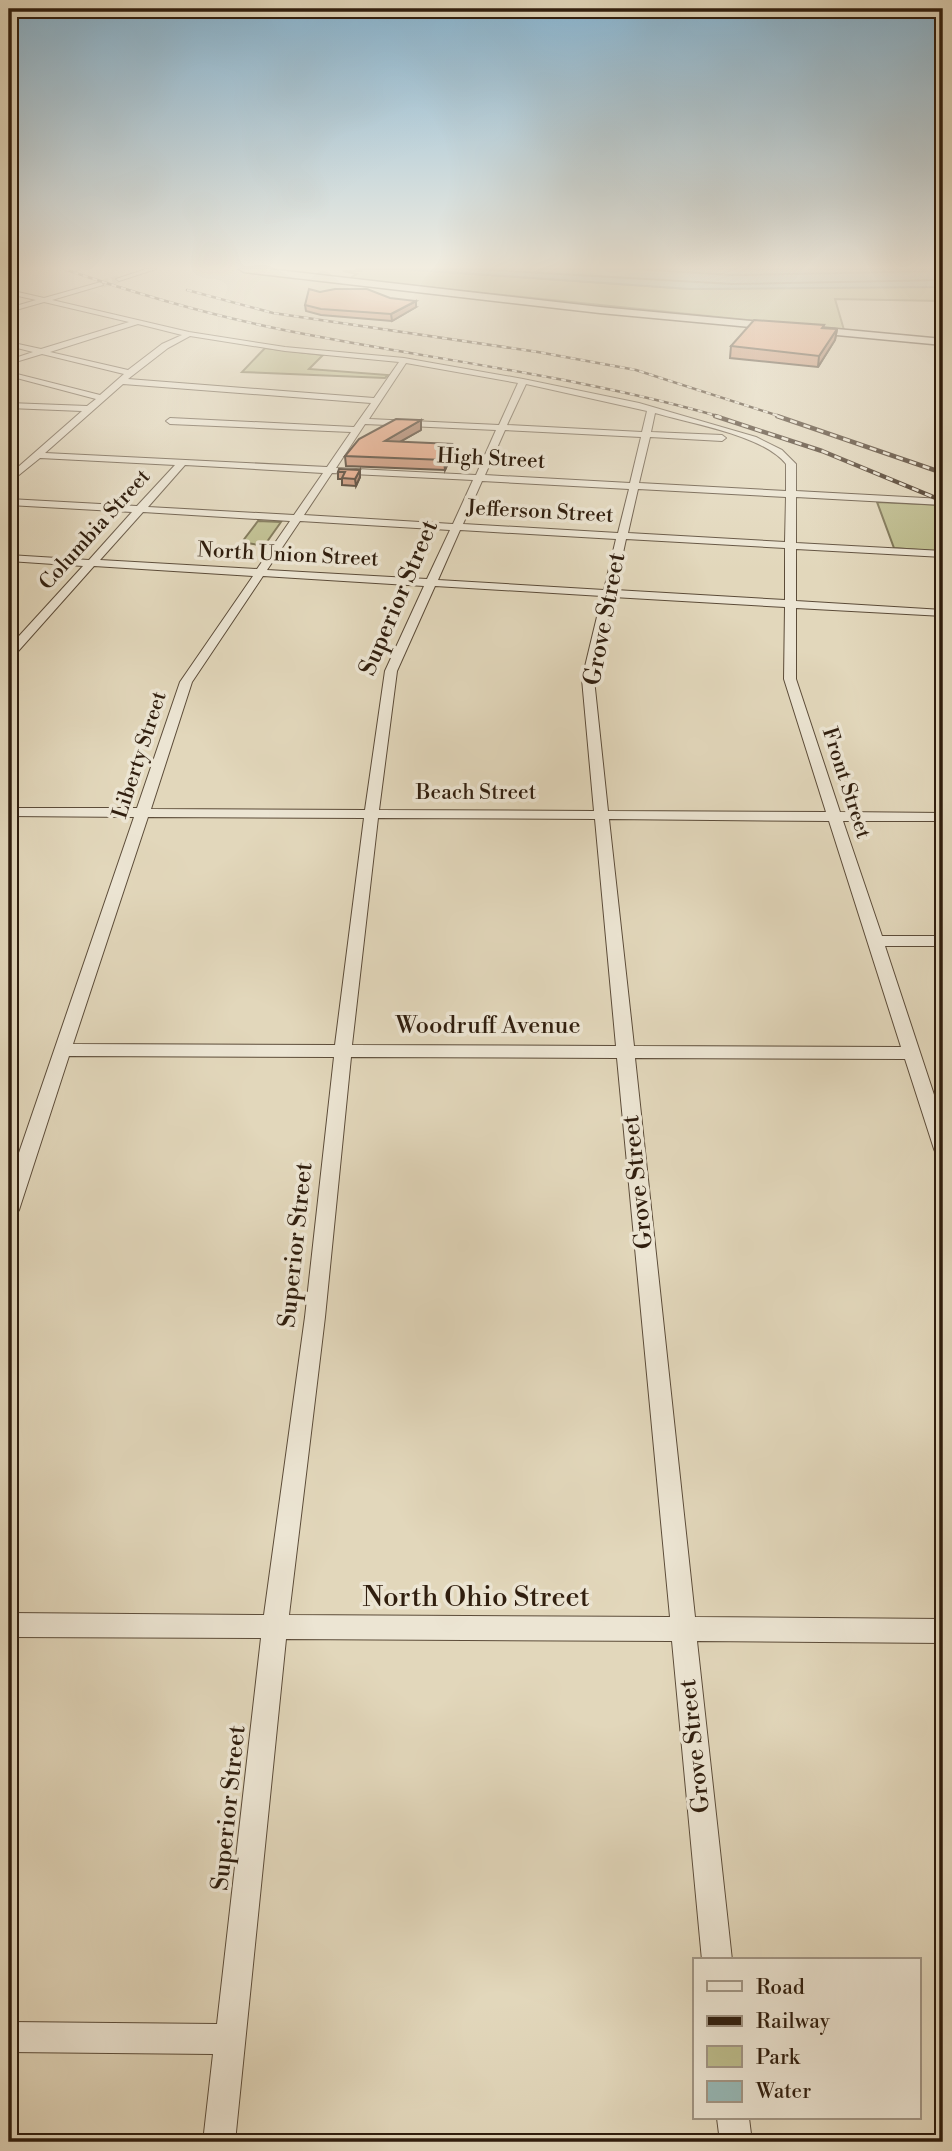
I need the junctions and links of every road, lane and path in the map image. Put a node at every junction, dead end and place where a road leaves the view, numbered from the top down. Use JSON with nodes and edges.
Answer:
{"nodes":[{"id":1,"x":113,"y":369,"type":"edge"},
{"id":2,"x":133,"y":369,"type":"edge"},
{"id":3,"x":398,"y":369,"type":"edge"},
{"id":4,"x":457,"y":369,"type":"edge"},
{"id":5,"x":128,"y":373,"type":"junction"},
{"id":6,"x":9,"y":374,"type":"edge"},
{"id":7,"x":120,"y":381,"type":"junction"},
{"id":8,"x":523,"y":381,"type":"junction"},
{"id":9,"x":102,"y":398,"type":"junction"},
{"id":10,"x":376,"y":401,"type":"junction"},
{"id":11,"x":9,"y":405,"type":"edge"},
{"id":12,"x":90,"y":408,"type":"junction"},
{"id":13,"x":652,"y":410,"type":"junction"},
{"id":14,"x":170,"y":421,"type":"dead end"},
{"id":15,"x":360,"y":425,"type":"junction"},
{"id":16,"x":502,"y":427,"type":"junction"},
{"id":17,"x":646,"y":434,"type":"junction"},
{"id":18,"x":753,"y":439,"type":"junction"},
{"id":19,"x":38,"y":455,"type":"junction"},
{"id":20,"x":182,"y":463,"type":"junction"},
{"id":21,"x":329,"y":470,"type":"junction"},
{"id":22,"x":480,"y":478,"type":"junction"},
{"id":23,"x":9,"y":481,"type":"edge"},
{"id":24,"x":633,"y":486,"type":"junction"},
{"id":25,"x":791,"y":494,"type":"junction"},
{"id":26,"x":9,"y":502,"type":"edge"},
{"id":27,"x":943,"y":502,"type":"edge"},
{"id":28,"x":140,"y":510,"type":"junction"},
{"id":29,"x":297,"y":518,"type":"junction"},
{"id":30,"x":458,"y":527,"type":"junction"},
{"id":31,"x":621,"y":536,"type":"junction"},
{"id":32,"x":791,"y":545,"type":"junction"},
{"id":33,"x":943,"y":554,"type":"edge"},
{"id":34,"x":9,"y":558,"type":"edge"},
{"id":35,"x":92,"y":563,"type":"junction"},
{"id":36,"x":260,"y":573,"type":"junction"},
{"id":37,"x":431,"y":583,"type":"junction"},
{"id":38,"x":608,"y":594,"type":"junction"},
{"id":39,"x":790,"y":604,"type":"junction"},
{"id":40,"x":943,"y":615,"type":"edge"},
{"id":41,"x":9,"y":654,"type":"edge"},
{"id":42,"x":9,"y":812,"type":"edge"},
{"id":43,"x":143,"y":813,"type":"junction"},
{"id":44,"x":373,"y":814,"type":"junction"},
{"id":45,"x":602,"y":815,"type":"junction"},
{"id":46,"x":835,"y":816,"type":"junction"},
{"id":47,"x":943,"y":817,"type":"edge"},
{"id":48,"x":875,"y":941,"type":"junction"},
{"id":49,"x":943,"y":941,"type":"edge"},
{"id":50,"x":65,"y":1050,"type":"junction"},
{"id":51,"x":625,"y":1050,"type":"junction"},
{"id":52,"x":343,"y":1051,"type":"junction"},
{"id":53,"x":912,"y":1053,"type":"junction"},
{"id":54,"x":942,"y":1144,"type":"edge"},
{"id":55,"x":17,"y":1163,"type":"edge"},
{"id":56,"x":9,"y":1210,"type":"edge"},
{"id":57,"x":9,"y":1625,"type":"edge"},
{"id":58,"x":275,"y":1627,"type":"junction"},
{"id":59,"x":683,"y":1631,"type":"junction"},
{"id":60,"x":943,"y":1631,"type":"edge"},
{"id":61,"x":717,"y":1958,"type":"edge"},
{"id":62,"x":9,"y":2037,"type":"edge"},
{"id":63,"x":231,"y":2039,"type":"junction"},
{"id":64,"x":733,"y":2120,"type":"edge"},
{"id":65,"x":219,"y":2142,"type":"edge"},
{"id":66,"x":736,"y":2142,"type":"edge"}],
"edges":[{"from":1,"to":5,"type":"street"},
{"from":2,"to":5,"type":"street"},
{"from":3,"to":10,"type":"street","name":"Liberty Street"},
{"from":4,"to":8,"type":"street"},
{"from":5,"to":7,"type":"street"},
{"from":6,"to":9,"type":"street"},
{"from":7,"to":9,"type":"street"},
{"from":7,"to":10,"type":"street"},
{"from":8,"to":13,"type":"street"},
{"from":8,"to":16,"type":"street","name":"Superior Street"},
{"from":9,"to":12,"type":"street"},
{"from":10,"to":15,"type":"street","name":"Liberty Street"},
{"from":11,"to":12,"type":"street"},
{"from":12,"to":19,"type":"street"},
{"from":13,"to":17,"type":"street","name":"Grove Street"},
{"from":13,"to":18,"type":"street"},
{"from":14,"to":15,"type":"street"},
{"from":15,"to":16,"type":"street"},
{"from":15,"to":21,"type":"street","name":"Liberty Street"},
{"from":16,"to":17,"type":"street"},
{"from":16,"to":22,"type":"street","name":"Superior Street"},
{"from":17,"to":18,"type":"street"},
{"from":17,"to":24,"type":"street","name":"Grove Street"},
{"from":18,"to":25,"type":"street","name":"Front Street"},
{"from":19,"to":20,"type":"street","name":"High Street"},
{"from":19,"to":23,"type":"street"},
{"from":20,"to":21,"type":"street","name":"High Street"},
{"from":20,"to":28,"type":"street","name":"Columbia Street"},
{"from":21,"to":22,"type":"street","name":"High Street"},
{"from":21,"to":29,"type":"street","name":"Liberty Street"},
{"from":22,"to":24,"type":"street","name":"High Street"},
{"from":22,"to":30,"type":"street","name":"Superior Street"},
{"from":24,"to":25,"type":"street","name":"High Street"},
{"from":24,"to":31,"type":"street","name":"Grove Street"},
{"from":25,"to":27,"type":"street","name":"High Street"},
{"from":25,"to":32,"type":"street","name":"Front Street"},
{"from":26,"to":28,"type":"street","name":"Jefferson Street"},
{"from":28,"to":29,"type":"street","name":"Jefferson Street"},
{"from":28,"to":35,"type":"street","name":"Columbia Street"},
{"from":29,"to":30,"type":"street","name":"Jefferson Street"},
{"from":29,"to":36,"type":"street","name":"Liberty Street"},
{"from":30,"to":31,"type":"street","name":"Jefferson Street"},
{"from":30,"to":37,"type":"street","name":"Superior Street"},
{"from":31,"to":32,"type":"street","name":"Jefferson Street"},
{"from":31,"to":38,"type":"street","name":"Grove Street"},
{"from":32,"to":33,"type":"street","name":"Jefferson Street"},
{"from":32,"to":39,"type":"street","name":"Front Street"},
{"from":34,"to":35,"type":"street","name":"North Union Street"},
{"from":35,"to":36,"type":"street","name":"North Union Street"},
{"from":35,"to":41,"type":"street","name":"Columbia Street"},
{"from":36,"to":37,"type":"street","name":"North Union Street"},
{"from":36,"to":43,"type":"street","name":"Liberty Street"},
{"from":37,"to":38,"type":"street","name":"North Union Street"},
{"from":37,"to":44,"type":"street","name":"Superior Street"},
{"from":38,"to":39,"type":"street","name":"North Union Street"},
{"from":38,"to":45,"type":"street","name":"Grove Street"},
{"from":39,"to":40,"type":"street","name":"North Union Street"},
{"from":39,"to":46,"type":"street","name":"Front Street"},
{"from":42,"to":43,"type":"street","name":"Beach Street"},
{"from":43,"to":44,"type":"street","name":"Beach Street"},
{"from":43,"to":50,"type":"street","name":"Liberty Street"},
{"from":44,"to":45,"type":"street","name":"Beach Street"},
{"from":44,"to":52,"type":"street","name":"Superior Street"},
{"from":45,"to":46,"type":"street","name":"Beach Street"},
{"from":45,"to":51,"type":"street","name":"Grove Street"},
{"from":46,"to":47,"type":"street","name":"Beach Street"},
{"from":46,"to":48,"type":"street","name":"Front Street"},
{"from":48,"to":49,"type":"street"},
{"from":48,"to":53,"type":"street","name":"Front Street"},
{"from":50,"to":52,"type":"street","name":"Woodruff Avenue"},
{"from":50,"to":55,"type":"street","name":"Liberty Street"},
{"from":51,"to":52,"type":"street","name":"Woodruff Avenue"},
{"from":51,"to":53,"type":"street","name":"Woodruff Avenue"},
{"from":51,"to":59,"type":"street","name":"Grove Street"},
{"from":52,"to":58,"type":"street","name":"Superior Street"},
{"from":53,"to":54,"type":"street","name":"Front Street"},
{"from":55,"to":56,"type":"street","name":"Liberty Street"},
{"from":57,"to":58,"type":"street","name":"North Ohio Street"},
{"from":58,"to":59,"type":"street","name":"North Ohio Street"},
{"from":58,"to":63,"type":"street","name":"Superior Street"},
{"from":59,"to":60,"type":"street","name":"North Ohio Street"},
{"from":59,"to":61,"type":"street","name":"Grove Street"},
{"from":62,"to":63,"type":"street"},
{"from":63,"to":65,"type":"street","name":"Superior Street"},
{"from":64,"to":66,"type":"street"}]}
